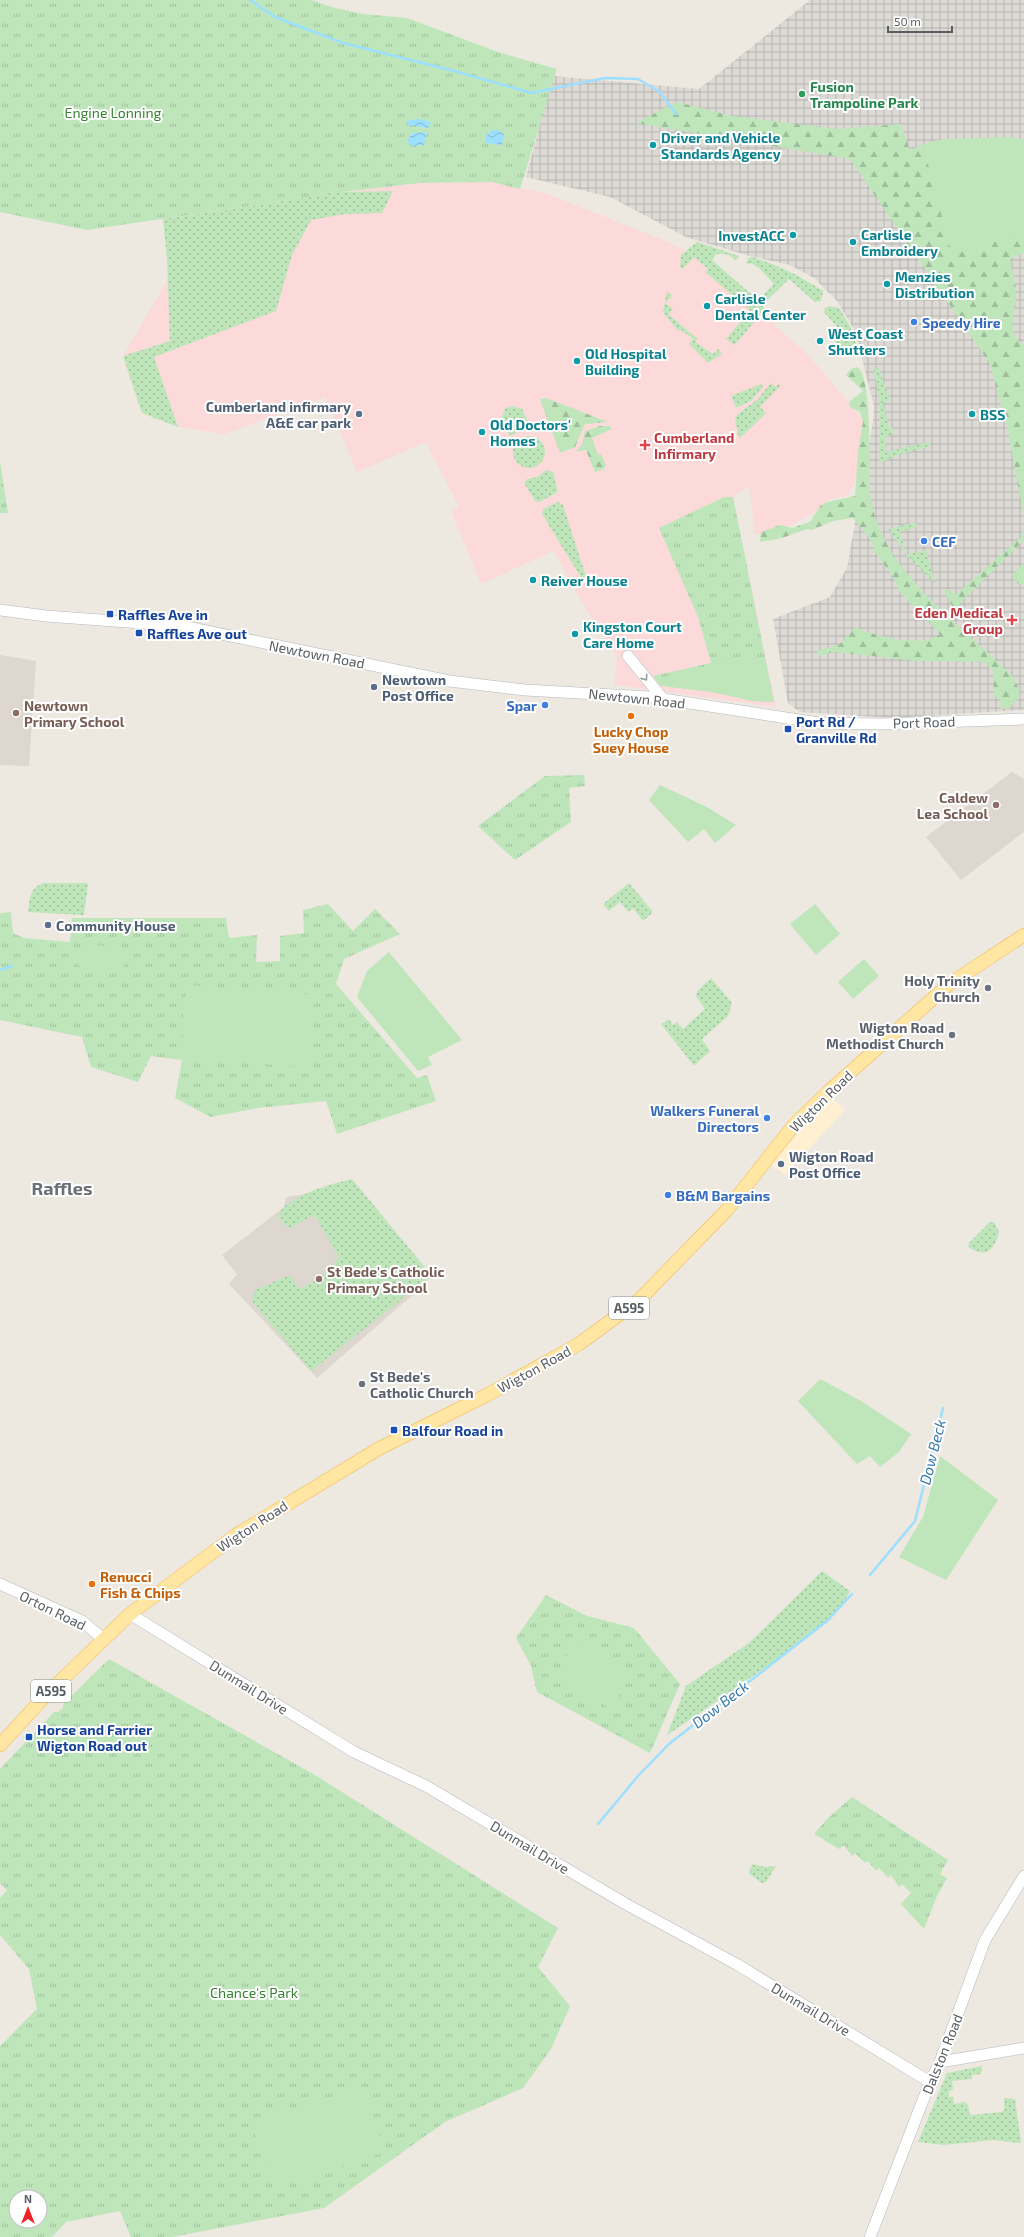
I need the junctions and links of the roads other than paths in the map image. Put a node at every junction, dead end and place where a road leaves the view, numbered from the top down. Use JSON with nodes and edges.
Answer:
{"nodes":[{"id":1,"x":0,"y":610,"type":"edge"},
{"id":2,"x":628,"y":656,"type":"dead end"},
{"id":3,"x":663,"y":699,"type":"junction"},
{"id":4,"x":1024,"y":719,"type":"edge"},
{"id":5,"x":824,"y":722,"type":"joint"},
{"id":6,"x":1024,"y":935,"type":"edge"},
{"id":7,"x":0,"y":1584,"type":"edge"},
{"id":8,"x":130,"y":1614,"type":"junction"},
{"id":9,"x":103,"y":1639,"type":"junction"},
{"id":10,"x":0,"y":1745,"type":"edge"},
{"id":11,"x":1024,"y":1876,"type":"edge"},
{"id":12,"x":1024,"y":2048,"type":"edge"},
{"id":13,"x":940,"y":2062,"type":"junction"},
{"id":14,"x":930,"y":2082,"type":"junction"},
{"id":15,"x":870,"y":2237,"type":"edge"}],
"edges":[{"from":1,"to":3,"type":"main road","name":"Newtown Road"},
{"from":2,"to":3,"type":"main road","one_way":true},
{"from":3,"to":5,"type":"main road","name":"Newtown Road"},
{"from":4,"to":5,"type":"main road","name":"Port Road"},
{"from":6,"to":8,"type":"main road","name":"Wigton Road","number":"A595"},
{"from":7,"to":9,"type":"main road","name":"Orton Road"},
{"from":8,"to":9,"type":"main road","name":"Wigton Road","number":"A595"},
{"from":8,"to":14,"type":"main road","name":"Dunmail Drive"},
{"from":9,"to":10,"type":"main road","name":"Wigton Road","number":"A595"},
{"from":11,"to":13,"type":"main road","name":"Dalston Road"},
{"from":12,"to":13,"type":"main road"},
{"from":13,"to":14,"type":"main road","name":"Dalston Road"},
{"from":14,"to":15,"type":"main road","name":"Dalston Road"}]}
